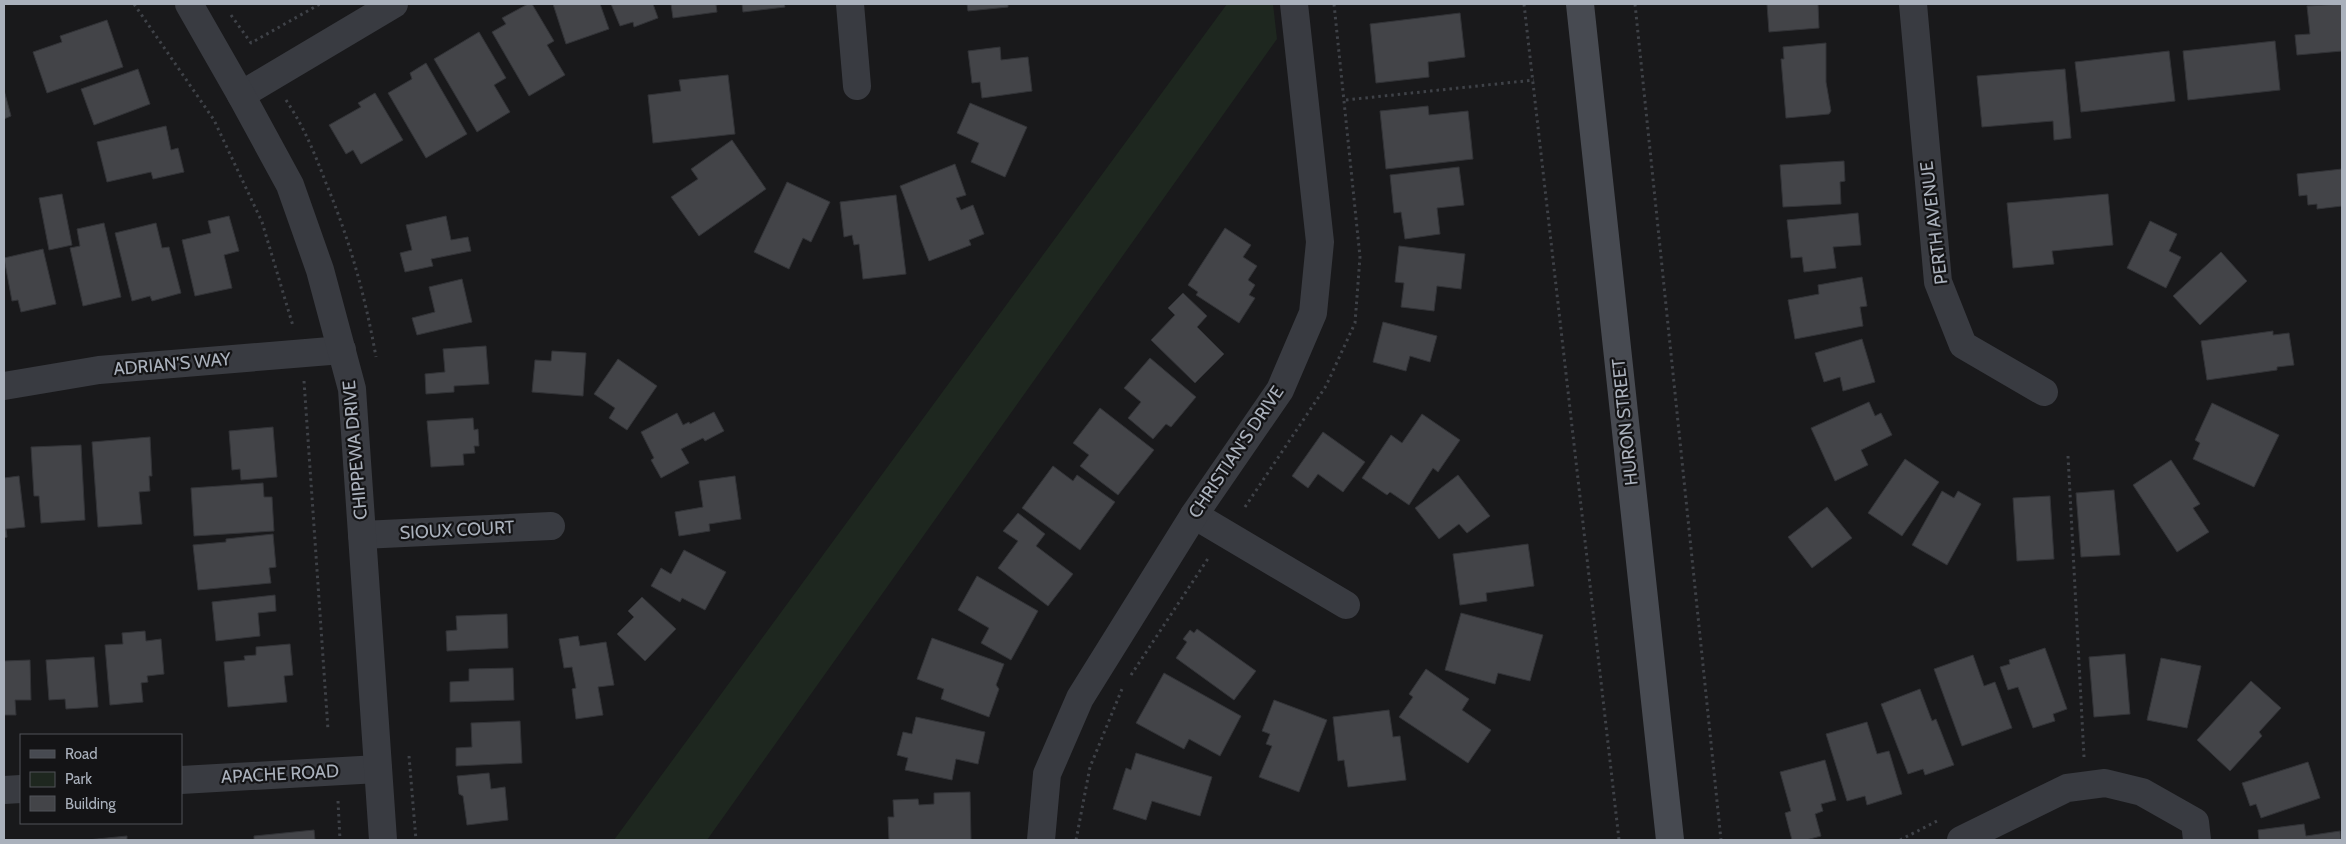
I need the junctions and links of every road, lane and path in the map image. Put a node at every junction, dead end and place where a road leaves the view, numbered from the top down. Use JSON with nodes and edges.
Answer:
{"nodes":[{"id":1,"x":134,"y":4,"type":"edge"},
{"id":2,"x":189,"y":4,"type":"edge"},
{"id":3,"x":320,"y":4,"type":"edge"},
{"id":4,"x":394,"y":4,"type":"edge"},
{"id":5,"x":850,"y":4,"type":"edge"},
{"id":6,"x":1294,"y":4,"type":"edge"},
{"id":7,"x":1524,"y":4,"type":"edge"},
{"id":8,"x":1580,"y":4,"type":"edge"},
{"id":9,"x":1635,"y":4,"type":"edge"},
{"id":10,"x":1913,"y":4,"type":"edge"},
{"id":11,"x":229,"y":12,"type":"dead end"},
{"id":12,"x":1534,"y":80,"type":"junction"},
{"id":13,"x":857,"y":86,"type":"dead end"},
{"id":14,"x":241,"y":95,"type":"junction"},
{"id":15,"x":1346,"y":100,"type":"dead end"},
{"id":16,"x":293,"y":326,"type":"dead end"},
{"id":17,"x":342,"y":350,"type":"junction"},
{"id":18,"x":304,"y":379,"type":"dead end"},
{"id":19,"x":4,"y":386,"type":"edge"},
{"id":20,"x":2044,"y":392,"type":"dead end"},
{"id":21,"x":2068,"y":456,"type":"dead end"},
{"id":22,"x":1194,"y":515,"type":"junction"},
{"id":23,"x":551,"y":526,"type":"dead end"},
{"id":24,"x":362,"y":535,"type":"junction"},
{"id":25,"x":1212,"y":553,"type":"dead end"},
{"id":26,"x":1346,"y":604,"type":"dead end"},
{"id":27,"x":328,"y":730,"type":"dead end"},
{"id":28,"x":2085,"y":757,"type":"dead end"},
{"id":29,"x":378,"y":769,"type":"junction"},
{"id":30,"x":182,"y":780,"type":"edge"},
{"id":31,"x":20,"y":789,"type":"edge"},
{"id":32,"x":4,"y":790,"type":"edge"},
{"id":33,"x":383,"y":840,"type":"edge"},
{"id":34,"x":1041,"y":840,"type":"edge"},
{"id":35,"x":1076,"y":840,"type":"edge"},
{"id":36,"x":1619,"y":840,"type":"edge"},
{"id":37,"x":1670,"y":840,"type":"edge"},
{"id":38,"x":1721,"y":840,"type":"edge"},
{"id":39,"x":1961,"y":840,"type":"edge"},
{"id":40,"x":2197,"y":840,"type":"edge"}],
"edges":[{"from":1,"to":16,"type":"path"},
{"from":2,"to":14,"type":"street","name":"CHIPPEWA DRIVE"},
{"from":3,"to":11,"type":"path"},
{"from":4,"to":14,"type":"street"},
{"from":5,"to":13,"type":"street"},
{"from":6,"to":22,"type":"street","name":"CHRISTIAN'S DRIVE"},
{"from":7,"to":12,"type":"path"},
{"from":8,"to":37,"type":"main road","name":"HURON STREET"},
{"from":9,"to":38,"type":"path"},
{"from":10,"to":20,"type":"street","name":"PERTH AVENUE"},
{"from":12,"to":15,"type":"path"},
{"from":12,"to":36,"type":"path"},
{"from":14,"to":17,"type":"street","name":"CHIPPEWA DRIVE"},
{"from":17,"to":19,"type":"street","name":"ADRIAN'S WAY"},
{"from":17,"to":24,"type":"street","name":"CHIPPEWA DRIVE"},
{"from":18,"to":27,"type":"path"},
{"from":21,"to":28,"type":"path"},
{"from":22,"to":26,"type":"street"},
{"from":22,"to":34,"type":"street","name":"CHRISTIAN'S DRIVE"},
{"from":23,"to":24,"type":"street","name":"SIOUX COURT"},
{"from":24,"to":29,"type":"street","name":"CHIPPEWA DRIVE"},
{"from":25,"to":35,"type":"path"},
{"from":29,"to":30,"type":"street","name":"APACHE ROAD"},
{"from":29,"to":33,"type":"street","name":"CHIPPEWA DRIVE"},
{"from":31,"to":32,"type":"street"},
{"from":39,"to":40,"type":"street"}]}
